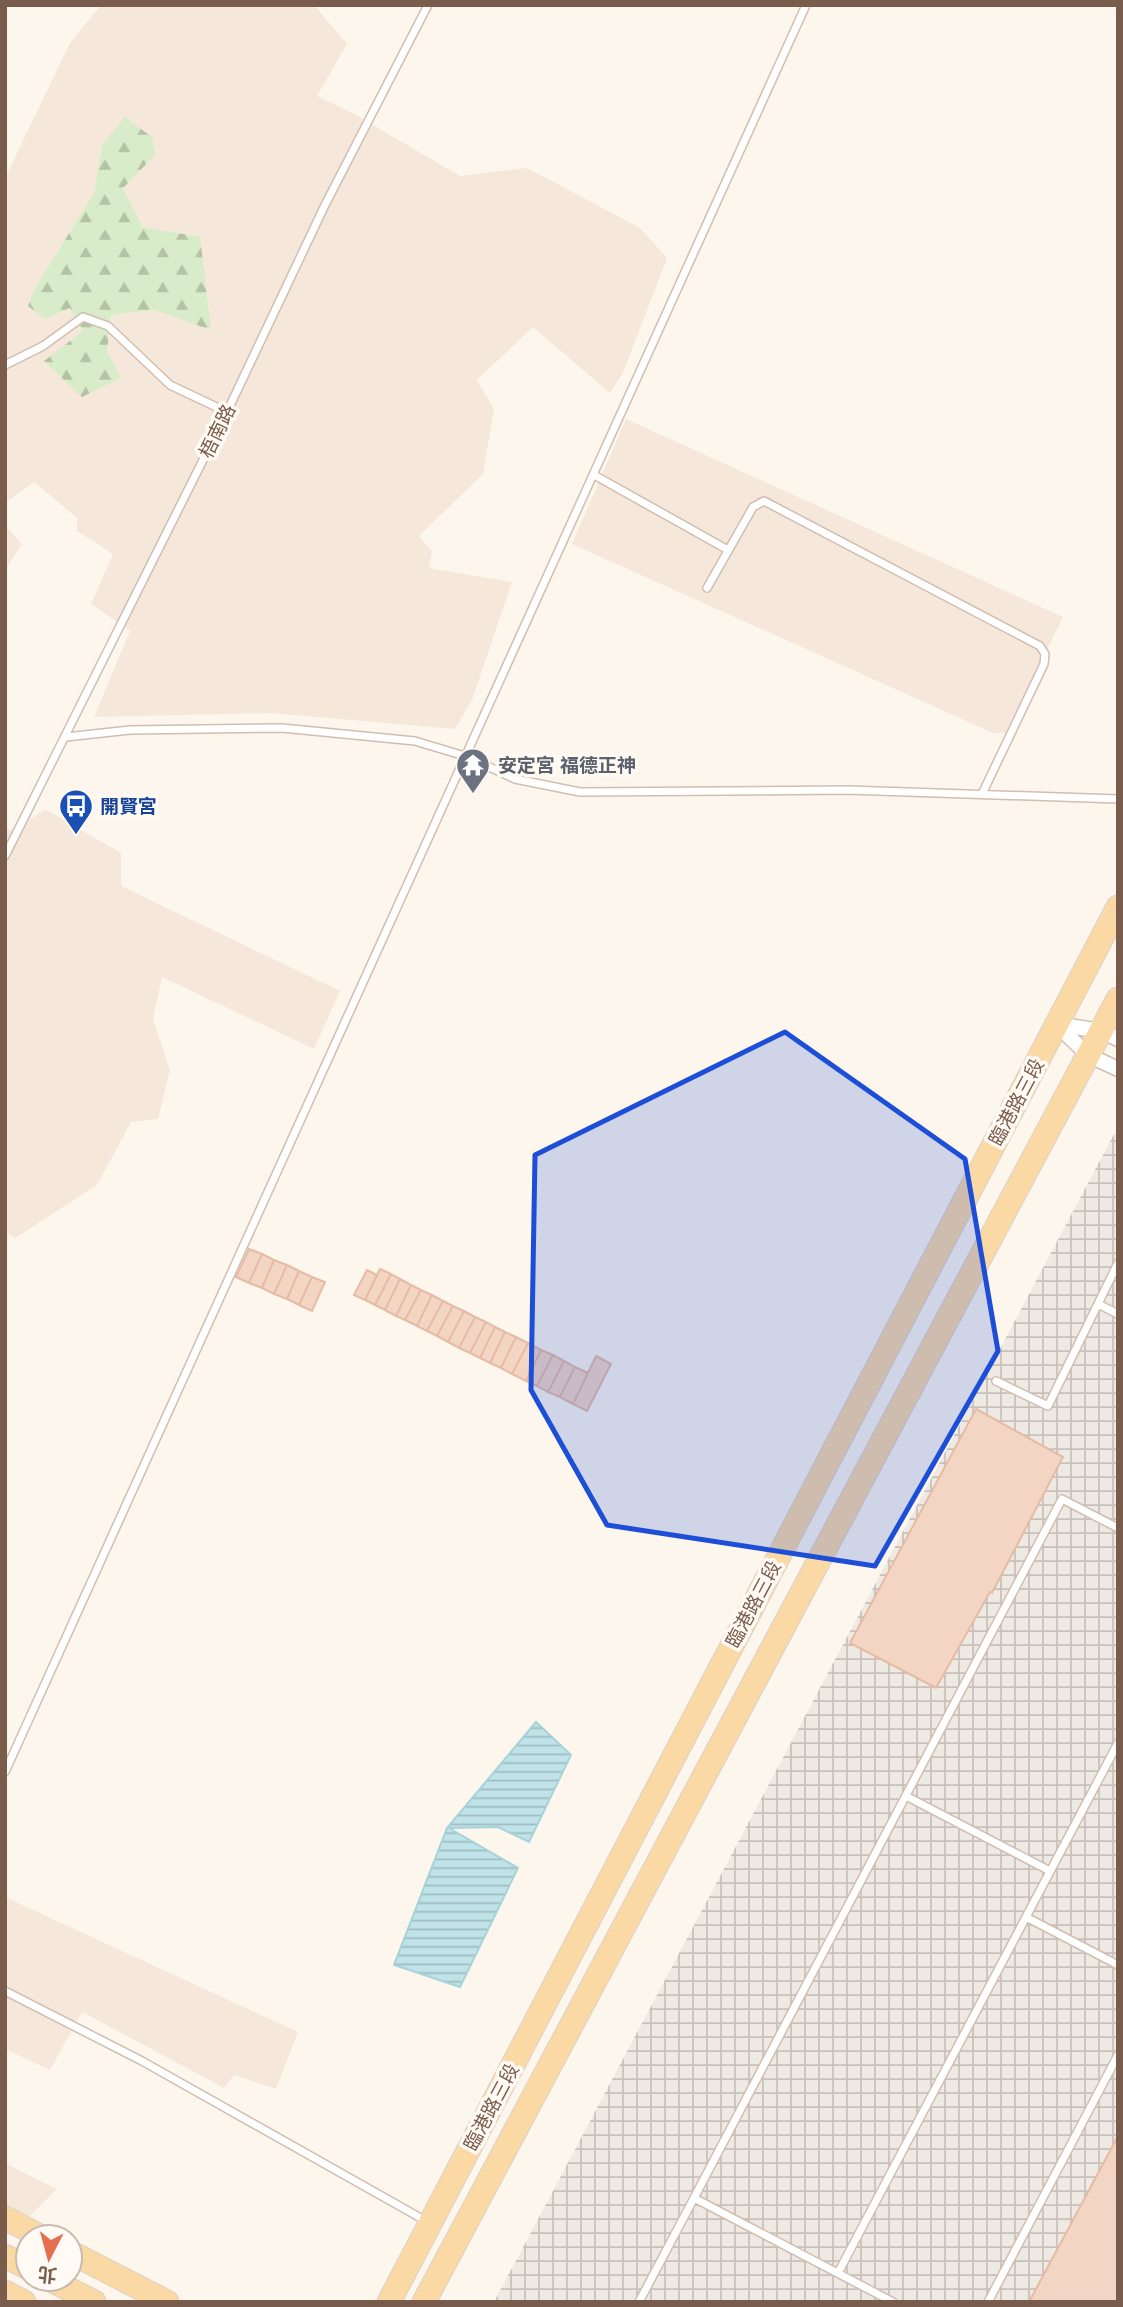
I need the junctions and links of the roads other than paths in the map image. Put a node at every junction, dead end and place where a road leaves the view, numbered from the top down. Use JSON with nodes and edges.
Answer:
{"nodes":[{"id":1,"x":428,"y":5,"type":"edge"},
{"id":2,"x":806,"y":5,"type":"edge"},
{"id":3,"x":5,"y":365,"type":"edge"},
{"id":4,"x":227,"y":412,"type":"junction"},
{"id":5,"x":596,"y":475,"type":"junction"},
{"id":6,"x":728,"y":550,"type":"junction"},
{"id":7,"x":707,"y":588,"type":"dead end"},
{"id":8,"x":66,"y":737,"type":"junction"},
{"id":9,"x":468,"y":757,"type":"junction"},
{"id":10,"x":982,"y":794,"type":"junction"},
{"id":11,"x":1118,"y":799,"type":"edge"},
{"id":12,"x":5,"y":856,"type":"edge"},
{"id":13,"x":1118,"y":907,"type":"edge"},
{"id":14,"x":1118,"y":999,"type":"edge"},
{"id":15,"x":1056,"y":1024,"type":"junction"},
{"id":16,"x":1109,"y":1035,"type":"edge"},
{"id":17,"x":1088,"y":1055,"type":"junction"},
{"id":18,"x":1118,"y":1069,"type":"edge"},
{"id":19,"x":1118,"y":1263,"type":"edge"},
{"id":20,"x":1098,"y":1304,"type":"junction"},
{"id":21,"x":1118,"y":1314,"type":"edge"},
{"id":22,"x":996,"y":1381,"type":"dead end"},
{"id":23,"x":1118,"y":1528,"type":"edge"},
{"id":24,"x":1118,"y":1743,"type":"edge"},
{"id":25,"x":5,"y":1772,"type":"edge"},
{"id":26,"x":905,"y":1796,"type":"junction"},
{"id":27,"x":1050,"y":1871,"type":"junction"},
{"id":28,"x":1026,"y":1917,"type":"junction"},
{"id":29,"x":1118,"y":1965,"type":"edge"},
{"id":30,"x":5,"y":1991,"type":"edge"},
{"id":31,"x":1118,"y":2056,"type":"edge"},
{"id":32,"x":694,"y":2198,"type":"junction"},
{"id":33,"x":430,"y":2223,"type":"junction"},
{"id":34,"x":84,"y":2259,"type":"edge"},
{"id":35,"x":838,"y":2273,"type":"junction"},
{"id":36,"x":5,"y":2292,"type":"edge"},
{"id":37,"x":76,"y":2293,"type":"edge"},
{"id":38,"x":24,"y":2302,"type":"edge"},
{"id":39,"x":94,"y":2302,"type":"edge"},
{"id":40,"x":167,"y":2302,"type":"edge"},
{"id":41,"x":389,"y":2302,"type":"edge"},
{"id":42,"x":424,"y":2302,"type":"edge"},
{"id":43,"x":639,"y":2302,"type":"edge"},
{"id":44,"x":893,"y":2302,"type":"edge"},
{"id":45,"x":988,"y":2302,"type":"edge"}],
"edges":[{"from":1,"to":4,"type":"lane","name":"梧南路"},
{"from":2,"to":5,"type":"lane"},
{"from":3,"to":4,"type":"lane"},
{"from":4,"to":8,"type":"lane","name":"梧南路"},
{"from":5,"to":6,"type":"lane"},
{"from":5,"to":9,"type":"lane"},
{"from":6,"to":7,"type":"lane"},
{"from":6,"to":10,"type":"lane"},
{"from":8,"to":9,"type":"lane"},
{"from":8,"to":12,"type":"lane","name":"梧南路"},
{"from":9,"to":10,"type":"lane"},
{"from":9,"to":25,"type":"lane"},
{"from":10,"to":11,"type":"lane"},
{"from":13,"to":15,"type":"main road","name":"臨港路三段"},
{"from":14,"to":16,"type":"main road","name":"臨港路三段"},
{"from":15,"to":16,"type":"street"},
{"from":15,"to":17,"type":"street"},
{"from":15,"to":33,"type":"main road","name":"臨港路三段"},
{"from":16,"to":17,"type":"main road","name":"臨港路三段"},
{"from":17,"to":18,"type":"street"},
{"from":17,"to":42,"type":"main road","name":"臨港路三段"},
{"from":19,"to":20,"type":"lane"},
{"from":20,"to":21,"type":"lane"},
{"from":20,"to":22,"type":"lane"},
{"from":23,"to":26,"type":"lane"},
{"from":24,"to":27,"type":"lane"},
{"from":26,"to":27,"type":"lane"},
{"from":26,"to":32,"type":"lane"},
{"from":27,"to":28,"type":"lane"},
{"from":28,"to":29,"type":"lane"},
{"from":28,"to":35,"type":"lane"},
{"from":30,"to":33,"type":"lane"},
{"from":31,"to":45,"type":"lane"},
{"from":32,"to":35,"type":"lane"},
{"from":32,"to":43,"type":"lane"},
{"from":33,"to":41,"type":"main road","name":"臨港路三段"},
{"from":34,"to":40,"type":"main road"},
{"from":35,"to":44,"type":"lane"},
{"from":36,"to":38,"type":"main road"},
{"from":37,"to":39,"type":"main road"}]}
